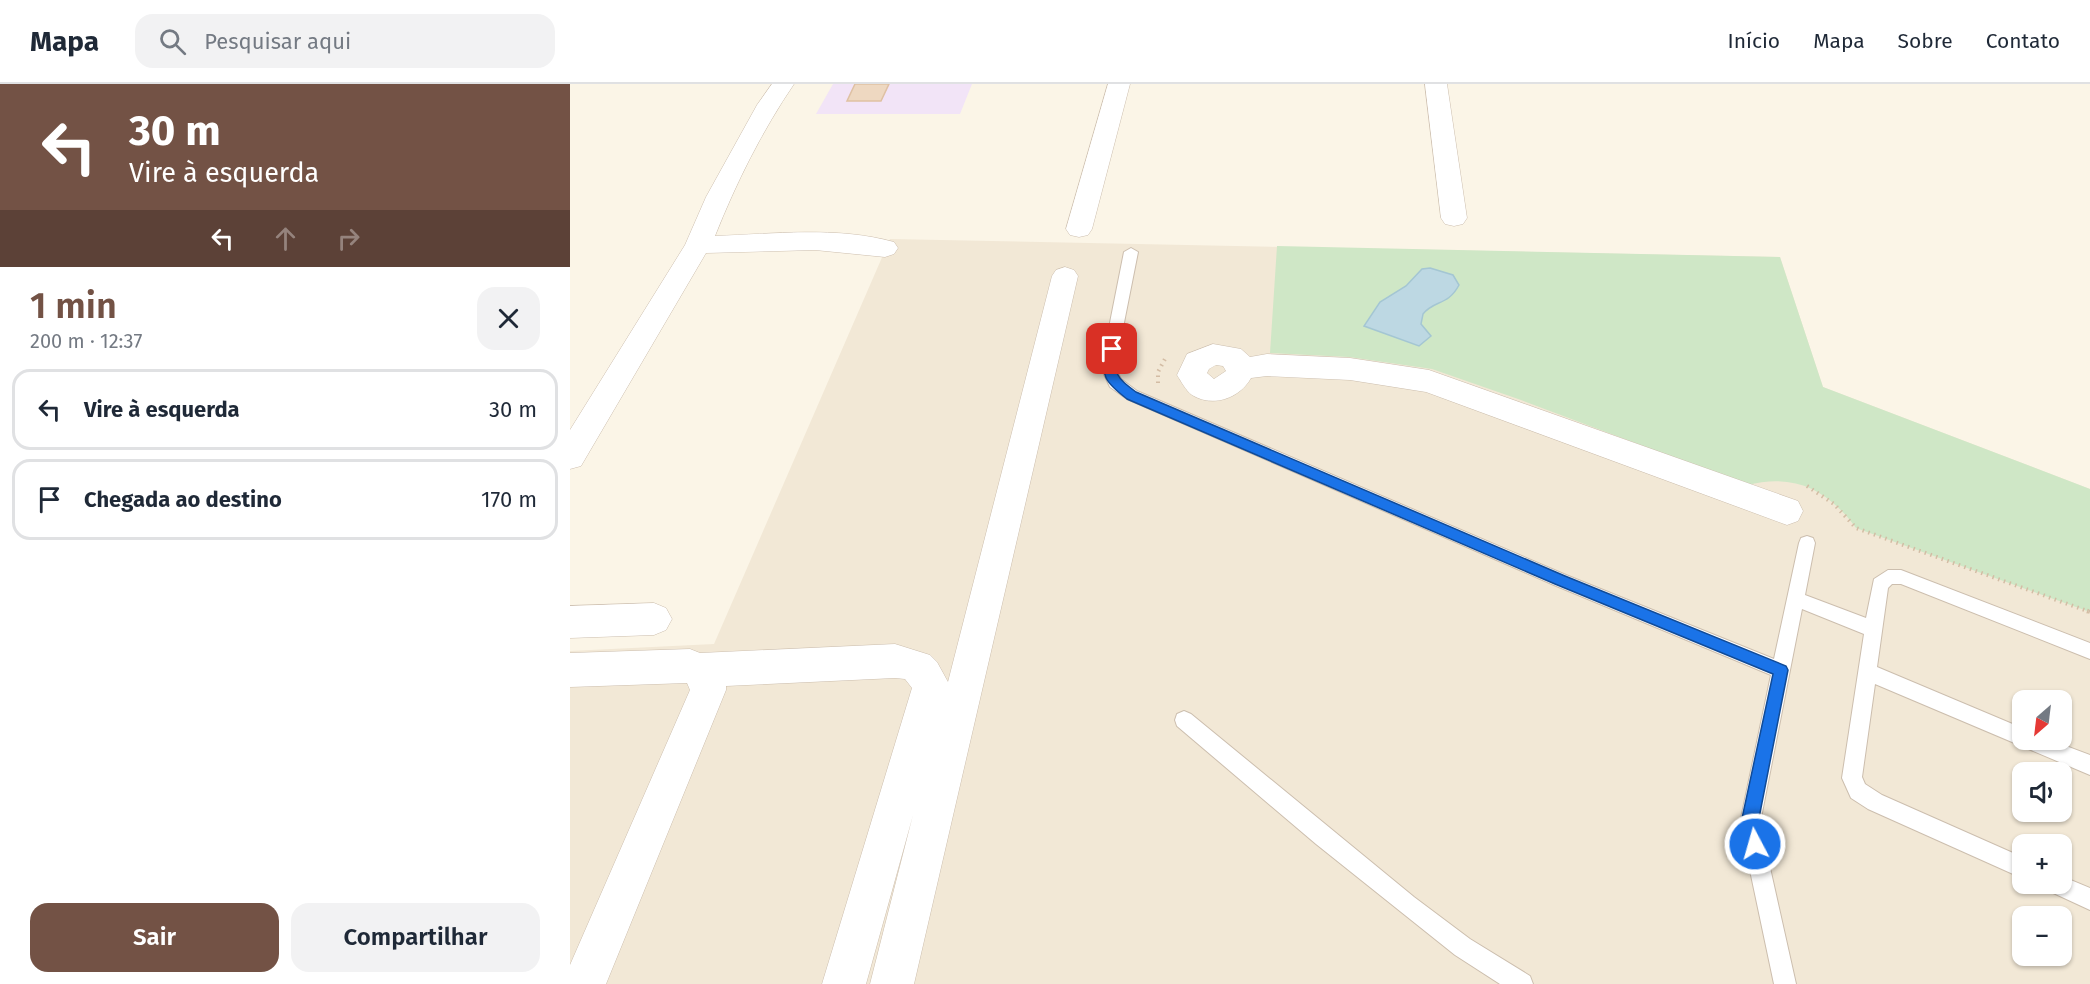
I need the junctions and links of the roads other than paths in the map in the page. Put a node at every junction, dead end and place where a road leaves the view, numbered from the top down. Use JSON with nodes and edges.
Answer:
{"nodes":[{"id":1,"x":783,"y":84,"type":"edge"},
{"id":2,"x":1119,"y":84,"type":"edge"},
{"id":3,"x":1436,"y":84,"type":"edge"},
{"id":4,"x":1454,"y":218,"type":"dead end"},
{"id":5,"x":1080,"y":229,"type":"dead end"},
{"id":6,"x":698,"y":245,"type":"junction"},
{"id":7,"x":885,"y":248,"type":"dead end"},
{"id":8,"x":1131,"y":252,"type":"dead end"},
{"id":9,"x":1065,"y":276,"type":"dead end"},
{"id":10,"x":1241,"y":369,"type":"dead end"},
{"id":11,"x":570,"y":457,"type":"edge"},
{"id":12,"x":1787,"y":511,"type":"dead end"},
{"id":13,"x":1807,"y":543,"type":"dead end"},
{"id":14,"x":1796,"y":599,"type":"junction"},
{"id":15,"x":654,"y":618,"type":"dead end"},
{"id":16,"x":570,"y":622,"type":"edge"},
{"id":17,"x":1873,"y":629,"type":"junction"},
{"id":18,"x":2090,"y":651,"type":"edge"},
{"id":19,"x":570,"y":670,"type":"edge"},
{"id":20,"x":699,"y":670,"type":"junction"},
{"id":21,"x":1781,"y":670,"type":"junction"},
{"id":22,"x":1867,"y":672,"type":"junction"},
{"id":23,"x":1184,"y":720,"type":"dead end"},
{"id":24,"x":2012,"y":733,"type":"edge"},
{"id":25,"x":2053,"y":750,"type":"edge"},
{"id":26,"x":2090,"y":765,"type":"edge"},
{"id":27,"x":2012,"y":864,"type":"edge"},
{"id":28,"x":2072,"y":891,"type":"edge"},
{"id":29,"x":2090,"y":899,"type":"edge"},
{"id":30,"x":584,"y":984,"type":"edge"},
{"id":31,"x":844,"y":984,"type":"edge"},
{"id":32,"x":892,"y":984,"type":"edge"},
{"id":33,"x":1522,"y":984,"type":"edge"},
{"id":34,"x":1785,"y":984,"type":"edge"}],
"edges":[{"from":1,"to":6,"type":"street"},
{"from":2,"to":5,"type":"street"},
{"from":3,"to":4,"type":"street"},
{"from":6,"to":7,"type":"street"},
{"from":6,"to":11,"type":"street"},
{"from":8,"to":21,"type":"lane"},
{"from":9,"to":32,"type":"street"},
{"from":10,"to":12,"type":"street"},
{"from":13,"to":14,"type":"lane"},
{"from":14,"to":17,"type":"lane"},
{"from":14,"to":21,"type":"lane"},
{"from":15,"to":16,"type":"street"},
{"from":17,"to":18,"type":"lane"},
{"from":17,"to":22,"type":"lane"},
{"from":19,"to":20,"type":"street"},
{"from":20,"to":30,"type":"street"},
{"from":20,"to":31,"type":"street"},
{"from":21,"to":34,"type":"lane"},
{"from":22,"to":24,"type":"lane"},
{"from":22,"to":27,"type":"lane"},
{"from":23,"to":33,"type":"lane"},
{"from":25,"to":26,"type":"lane"},
{"from":28,"to":29,"type":"lane"}]}
